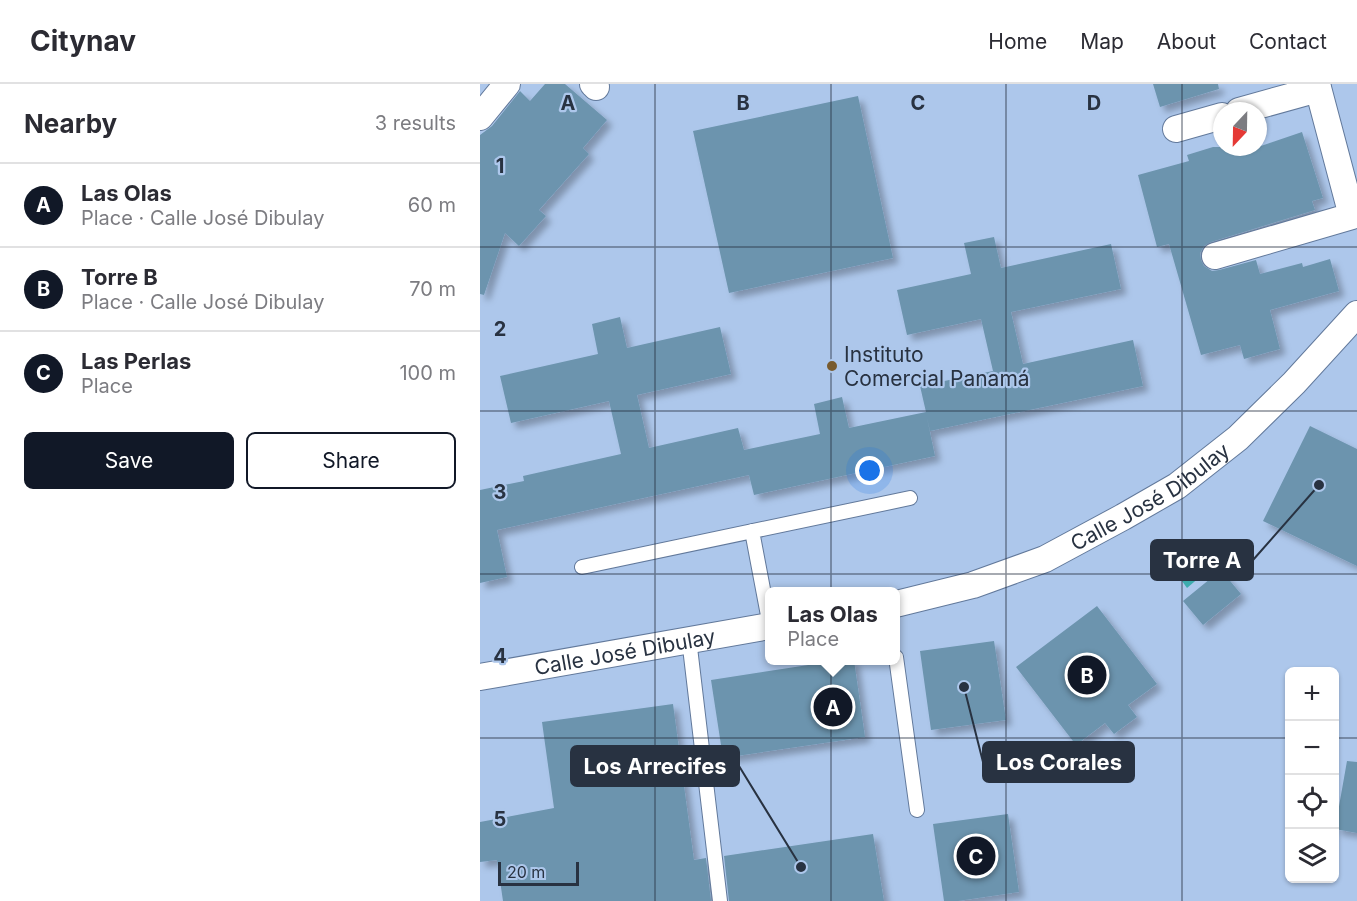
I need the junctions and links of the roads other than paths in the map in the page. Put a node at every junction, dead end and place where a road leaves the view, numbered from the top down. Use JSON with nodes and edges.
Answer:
{"nodes":[{"id":1,"x":507,"y":84,"type":"edge"},
{"id":2,"x":1318,"y":86,"type":"edge"},
{"id":3,"x":1267,"y":102,"type":"edge"},
{"id":4,"x":480,"y":117,"type":"edge"},
{"id":5,"x":1213,"y":119,"type":"edge"},
{"id":6,"x":1176,"y":129,"type":"dead end"},
{"id":7,"x":1215,"y":256,"type":"dead end"},
{"id":8,"x":1357,"y":314,"type":"edge"},
{"id":9,"x":910,"y":498,"type":"dead end"},
{"id":10,"x":752,"y":531,"type":"junction"},
{"id":11,"x":582,"y":567,"type":"dead end"},
{"id":12,"x":765,"y":600,"type":"edge"},
{"id":13,"x":900,"y":603,"type":"edge"},
{"id":14,"x":765,"y":627,"type":"edge"},
{"id":15,"x":689,"y":639,"type":"junction"},
{"id":16,"x":897,"y":665,"type":"edge"},
{"id":17,"x":480,"y":677,"type":"edge"},
{"id":18,"x":916,"y":810,"type":"dead end"},
{"id":19,"x":720,"y":901,"type":"edge"}],
"edges":[{"from":1,"to":4,"type":"street"},
{"from":2,"to":3,"type":"street"},
{"from":2,"to":7,"type":"street"},
{"from":5,"to":6,"type":"street"},
{"from":8,"to":13,"type":"street","name":"Calle José Dibulay"},
{"from":9,"to":10,"type":"lane"},
{"from":10,"to":11,"type":"lane"},
{"from":10,"to":12,"type":"lane"},
{"from":14,"to":15,"type":"street","name":"Calle José Dibulay"},
{"from":15,"to":17,"type":"street","name":"Calle José Dibulay"},
{"from":15,"to":19,"type":"lane"},
{"from":16,"to":18,"type":"lane"}]}
